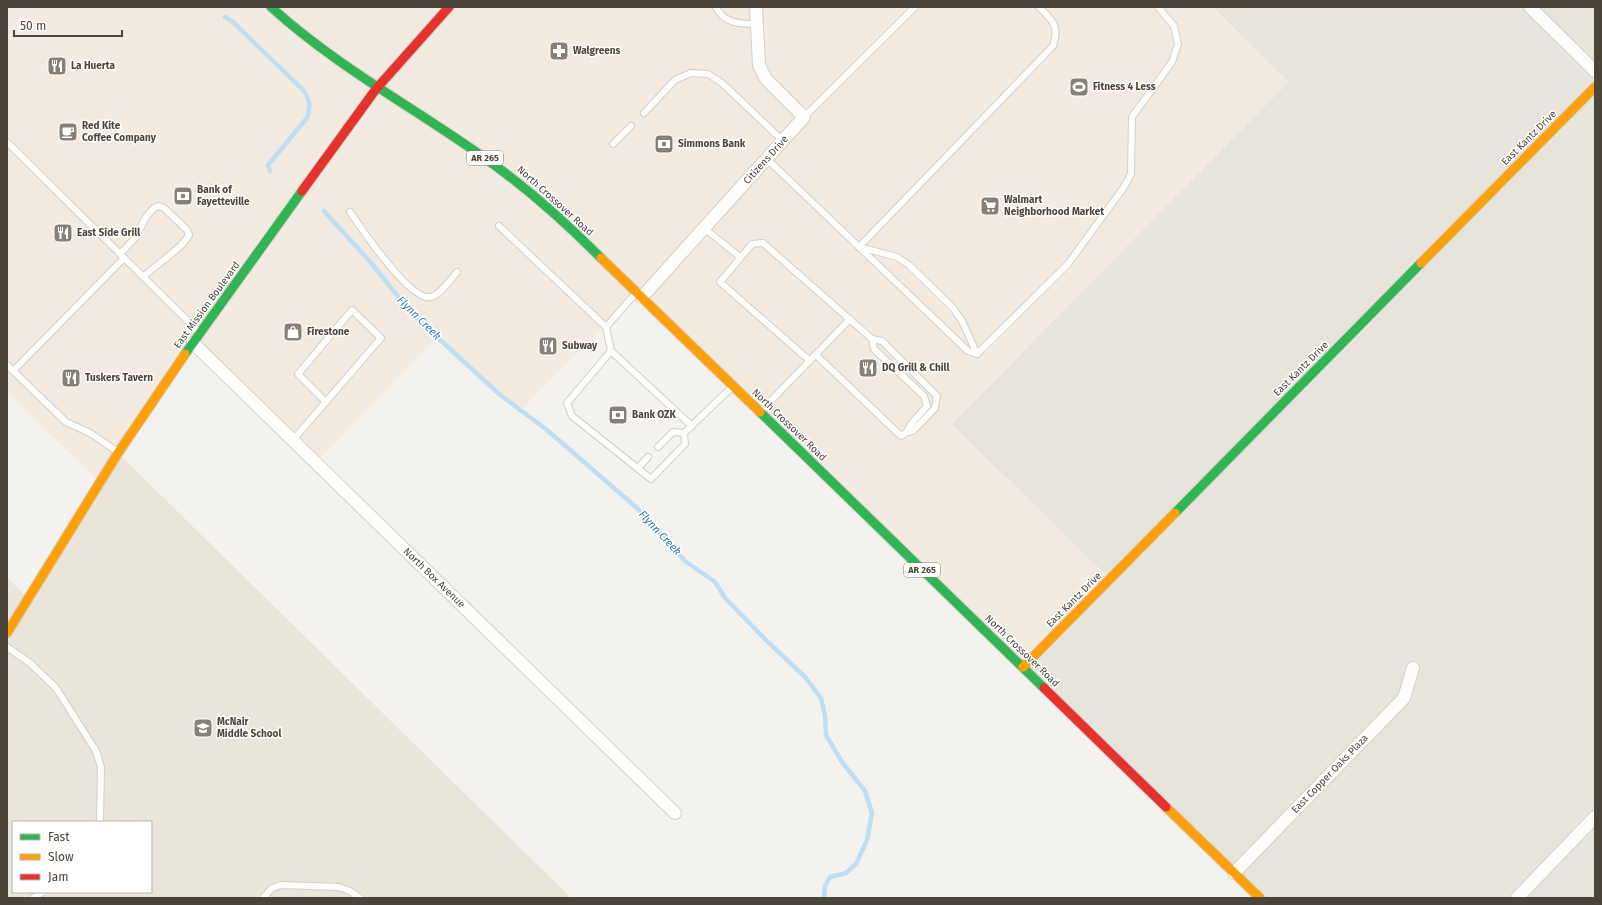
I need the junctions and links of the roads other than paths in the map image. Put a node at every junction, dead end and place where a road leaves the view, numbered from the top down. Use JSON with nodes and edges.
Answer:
{"nodes":[{"id":1,"x":272,"y":7,"type":"edge"},
{"id":2,"x":449,"y":7,"type":"edge"},
{"id":3,"x":716,"y":7,"type":"edge"},
{"id":4,"x":756,"y":7,"type":"edge"},
{"id":5,"x":915,"y":7,"type":"edge"},
{"id":6,"x":1039,"y":7,"type":"edge"},
{"id":7,"x":1158,"y":7,"type":"edge"},
{"id":8,"x":1530,"y":7,"type":"edge"},
{"id":9,"x":757,"y":24,"type":"junction"},
{"id":10,"x":1595,"y":71,"type":"edge"},
{"id":11,"x":1595,"y":87,"type":"edge"},
{"id":12,"x":376,"y":88,"type":"junction"},
{"id":13,"x":644,"y":113,"type":"dead end"},
{"id":14,"x":804,"y":117,"type":"junction"},
{"id":15,"x":631,"y":126,"type":"dead end"},
{"id":16,"x":783,"y":141,"type":"junction"},
{"id":17,"x":7,"y":142,"type":"edge"},
{"id":18,"x":613,"y":144,"type":"dead end"},
{"id":19,"x":767,"y":159,"type":"junction"},
{"id":20,"x":350,"y":212,"type":"dead end"},
{"id":21,"x":499,"y":226,"type":"dead end"},
{"id":22,"x":704,"y":228,"type":"junction"},
{"id":23,"x":859,"y":247,"type":"junction"},
{"id":24,"x":122,"y":256,"type":"junction"},
{"id":25,"x":740,"y":257,"type":"junction"},
{"id":26,"x":458,"y":272,"type":"dead end"},
{"id":27,"x":143,"y":277,"type":"junction"},
{"id":28,"x":639,"y":294,"type":"junction"},
{"id":29,"x":850,"y":319,"type":"junction"},
{"id":30,"x":606,"y":327,"type":"junction"},
{"id":31,"x":197,"y":338,"type":"junction"},
{"id":32,"x":872,"y":339,"type":"junction"},
{"id":33,"x":611,"y":351,"type":"junction"},
{"id":34,"x":977,"y":354,"type":"junction"},
{"id":35,"x":816,"y":355,"type":"junction"},
{"id":36,"x":810,"y":361,"type":"junction"},
{"id":37,"x":7,"y":366,"type":"edge"},
{"id":38,"x":13,"y":371,"type":"junction"},
{"id":39,"x":733,"y":386,"type":"junction"},
{"id":40,"x":326,"y":402,"type":"junction"},
{"id":41,"x":760,"y":412,"type":"junction"},
{"id":42,"x":692,"y":426,"type":"junction"},
{"id":43,"x":907,"y":432,"type":"junction"},
{"id":44,"x":684,"y":433,"type":"junction"},
{"id":45,"x":293,"y":440,"type":"junction"},
{"id":46,"x":658,"y":447,"type":"dead end"},
{"id":47,"x":118,"y":452,"type":"junction"},
{"id":48,"x":648,"y":457,"type":"dead end"},
{"id":49,"x":638,"y":468,"type":"junction"},
{"id":50,"x":7,"y":634,"type":"edge"},
{"id":51,"x":7,"y":647,"type":"edge"},
{"id":52,"x":1023,"y":667,"type":"junction"},
{"id":53,"x":1413,"y":668,"type":"dead end"},
{"id":54,"x":675,"y":813,"type":"dead end"},
{"id":55,"x":1595,"y":818,"type":"edge"},
{"id":56,"x":100,"y":821,"type":"edge"},
{"id":57,"x":1234,"y":873,"type":"junction"},
{"id":58,"x":42,"y":893,"type":"edge"},
{"id":59,"x":33,"y":898,"type":"edge"},
{"id":60,"x":263,"y":898,"type":"edge"},
{"id":61,"x":360,"y":898,"type":"edge"},
{"id":62,"x":1260,"y":898,"type":"edge"},
{"id":63,"x":1517,"y":898,"type":"edge"}],
"edges":[{"from":1,"to":12,"type":"main road","name":"North Crossover Road","number":"AR 265"},
{"from":2,"to":12,"type":"main road","name":"East Mission Boulevard"},
{"from":3,"to":9,"type":"lane"},
{"from":4,"to":9,"type":"street"},
{"from":5,"to":14,"type":"lane"},
{"from":6,"to":23,"type":"lane"},
{"from":7,"to":34,"type":"lane"},
{"from":8,"to":10,"type":"street"},
{"from":9,"to":14,"type":"street"},
{"from":11,"to":52,"type":"main road","name":"East Kantz Drive"},
{"from":12,"to":28,"type":"main road","name":"North Crossover Road","number":"AR 265"},
{"from":12,"to":31,"type":"main road","name":"East Mission Boulevard"},
{"from":13,"to":16,"type":"lane"},
{"from":14,"to":16,"type":"street","name":"Citizens Drive"},
{"from":15,"to":18,"type":"lane"},
{"from":16,"to":19,"type":"street","name":"Citizens Drive"},
{"from":17,"to":24,"type":"lane"},
{"from":19,"to":22,"type":"street","name":"Citizens Drive"},
{"from":19,"to":23,"type":"lane"},
{"from":20,"to":26,"type":"lane"},
{"from":21,"to":30,"type":"lane"},
{"from":22,"to":25,"type":"lane"},
{"from":22,"to":28,"type":"street","name":"Citizens Drive"},
{"from":23,"to":34,"type":"lane"},
{"from":23,"to":34,"type":"lane"},
{"from":24,"to":27,"type":"lane"},
{"from":24,"to":27,"type":"lane"},
{"from":24,"to":38,"type":"lane"},
{"from":25,"to":29,"type":"lane"},
{"from":25,"to":36,"type":"lane"},
{"from":27,"to":31,"type":"lane"},
{"from":28,"to":30,"type":"lane"},
{"from":28,"to":39,"type":"main road","name":"North Crossover Road","number":"AR 265"},
{"from":29,"to":32,"type":"lane"},
{"from":29,"to":35,"type":"lane"},
{"from":30,"to":33,"type":"lane"},
{"from":31,"to":45,"type":"street","name":"North Box Avenue"},
{"from":31,"to":47,"type":"main road","name":"East Mission Boulevard"},
{"from":32,"to":43,"type":"lane"},
{"from":32,"to":43,"type":"lane"},
{"from":33,"to":42,"type":"lane"},
{"from":33,"to":49,"type":"lane"},
{"from":35,"to":36,"type":"lane"},
{"from":35,"to":43,"type":"lane"},
{"from":36,"to":41,"type":"lane"},
{"from":37,"to":38,"type":"lane"},
{"from":38,"to":47,"type":"lane"},
{"from":39,"to":41,"type":"main road","name":"North Crossover Road","number":"AR 265"},
{"from":39,"to":42,"type":"lane"},
{"from":40,"to":40,"type":"lane"},
{"from":40,"to":45,"type":"lane"},
{"from":41,"to":52,"type":"main road","name":"North Crossover Road","number":"AR 265"},
{"from":42,"to":44,"type":"lane"},
{"from":44,"to":46,"type":"lane"},
{"from":44,"to":49,"type":"lane"},
{"from":45,"to":54,"type":"street","name":"North Box Avenue"},
{"from":47,"to":50,"type":"main road","name":"East Mission Boulevard"},
{"from":48,"to":49,"type":"lane"},
{"from":51,"to":56,"type":"lane"},
{"from":52,"to":57,"type":"main road","name":"North Crossover Road","number":"AR 265"},
{"from":53,"to":57,"type":"street","name":"East Copper Oaks Plaza"},
{"from":55,"to":63,"type":"street"},
{"from":57,"to":62,"type":"main road","name":"North Crossover Road","number":"AR 265"},
{"from":58,"to":59,"type":"lane"},
{"from":60,"to":61,"type":"lane"}]}
